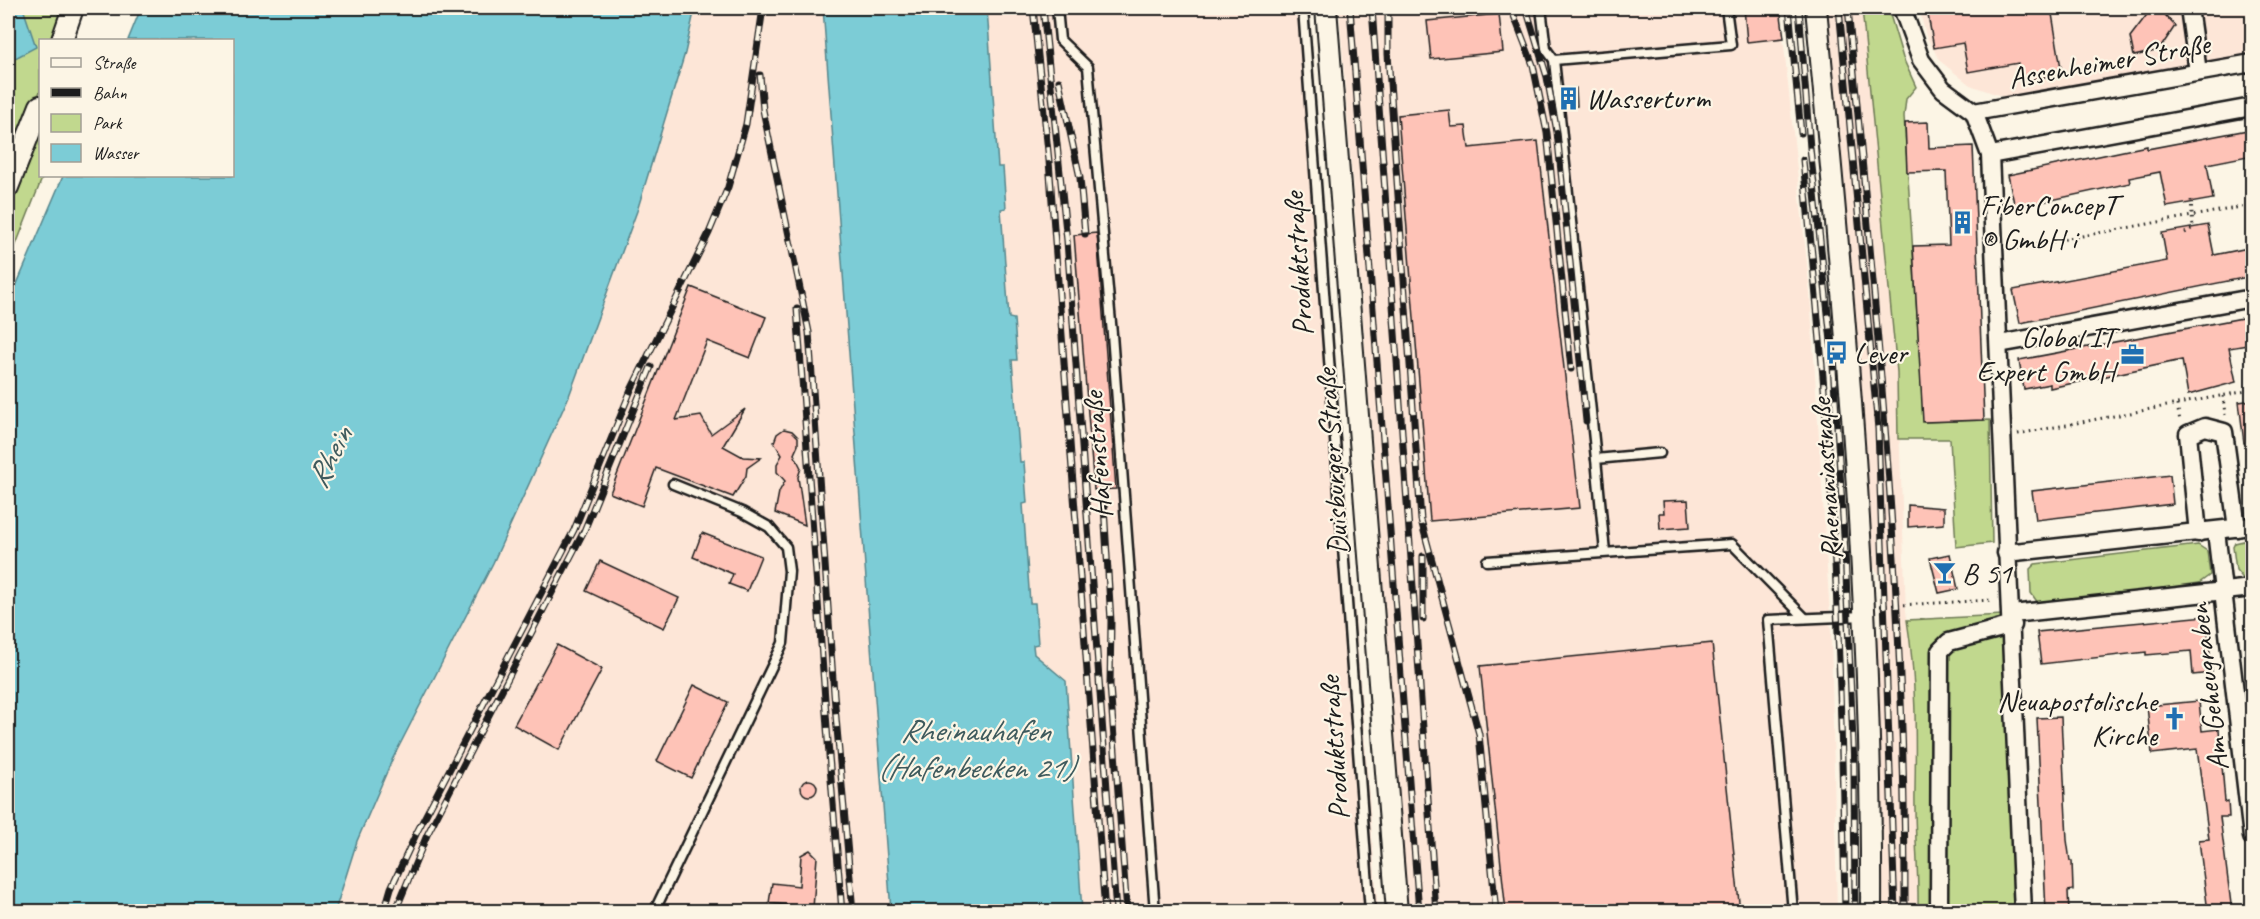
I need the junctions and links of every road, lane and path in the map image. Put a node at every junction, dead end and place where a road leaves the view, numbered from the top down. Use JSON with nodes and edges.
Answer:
{"nodes":[{"id":1,"x":73,"y":8,"type":"edge"},
{"id":2,"x":1057,"y":8,"type":"edge"},
{"id":3,"x":1303,"y":8,"type":"edge"},
{"id":4,"x":1326,"y":8,"type":"edge"},
{"id":5,"x":1540,"y":8,"type":"edge"},
{"id":6,"x":1726,"y":8,"type":"edge"},
{"id":7,"x":1816,"y":8,"type":"edge"},
{"id":8,"x":1902,"y":8,"type":"edge"},
{"id":9,"x":2189,"y":8,"type":"edge"},
{"id":10,"x":62,"y":39,"type":"edge"},
{"id":11,"x":1554,"y":60,"type":"junction"},
{"id":12,"x":2253,"y":63,"type":"edge"},
{"id":13,"x":2198,"y":72,"type":"junction"},
{"id":14,"x":2253,"y":107,"type":"edge"},
{"id":15,"x":39,"y":109,"type":"edge"},
{"id":16,"x":1974,"y":112,"type":"junction"},
{"id":17,"x":1990,"y":155,"type":"junction"},
{"id":18,"x":8,"y":187,"type":"edge"},
{"id":19,"x":2191,"y":199,"type":"dead end"},
{"id":20,"x":2253,"y":205,"type":"edge"},
{"id":21,"x":2192,"y":215,"type":"junction"},
{"id":22,"x":2185,"y":233,"type":"dead end"},
{"id":23,"x":1994,"y":252,"type":"junction"},
{"id":24,"x":2253,"y":298,"type":"edge"},
{"id":25,"x":1999,"y":344,"type":"junction"},
{"id":26,"x":2253,"y":390,"type":"edge"},
{"id":27,"x":2223,"y":396,"type":"junction"},
{"id":28,"x":2176,"y":405,"type":"junction"},
{"id":29,"x":2225,"y":409,"type":"dead end"},
{"id":30,"x":2179,"y":418,"type":"dead end"},
{"id":31,"x":2029,"y":433,"type":"dead end"},
{"id":32,"x":1660,"y":453,"type":"dead end"},
{"id":33,"x":1596,"y":459,"type":"junction"},
{"id":34,"x":673,"y":484,"type":"dead end"},
{"id":35,"x":2245,"y":527,"type":"edge"},
{"id":36,"x":2216,"y":531,"type":"junction"},
{"id":37,"x":2198,"y":533,"type":"junction"},
{"id":38,"x":1605,"y":552,"type":"junction"},
{"id":39,"x":2006,"y":553,"type":"junction"},
{"id":40,"x":1487,"y":561,"type":"dead end"},
{"id":41,"x":2253,"y":588,"type":"edge"},
{"id":42,"x":2224,"y":591,"type":"junction"},
{"id":43,"x":1871,"y":611,"type":"junction"},
{"id":44,"x":2012,"y":613,"type":"junction"},
{"id":45,"x":1805,"y":618,"type":"junction"},
{"id":46,"x":2253,"y":837,"type":"edge"},
{"id":47,"x":654,"y":912,"type":"edge"},
{"id":48,"x":1155,"y":912,"type":"edge"},
{"id":49,"x":1370,"y":912,"type":"edge"},
{"id":50,"x":1397,"y":912,"type":"edge"},
{"id":51,"x":1793,"y":912,"type":"edge"},
{"id":52,"x":1871,"y":912,"type":"edge"},
{"id":53,"x":1940,"y":912,"type":"edge"},
{"id":54,"x":2023,"y":912,"type":"edge"}],
"edges":[{"from":1,"to":10,"type":"street"},
{"from":2,"to":48,"type":"lane","name":"Hafenstraße"},
{"from":3,"to":49,"type":"lane","name":"Produktstraße"},
{"from":4,"to":50,"type":"street","name":"Duisburger Straße"},
{"from":5,"to":11,"type":"lane"},
{"from":6,"to":11,"type":"lane"},
{"from":7,"to":43,"type":"street","name":"Rhenaniastraße"},
{"from":8,"to":16,"type":"street"},
{"from":9,"to":13,"type":"street"},
{"from":11,"to":33,"type":"lane"},
{"from":12,"to":13,"type":"street","name":"Assenheimer Straße"},
{"from":13,"to":16,"type":"street","name":"Assenheimer Straße"},
{"from":14,"to":17,"type":"street"},
{"from":15,"to":18,"type":"street"},
{"from":16,"to":17,"type":"street"},
{"from":17,"to":23,"type":"street"},
{"from":19,"to":21,"type":"path"},
{"from":20,"to":21,"type":"path"},
{"from":21,"to":22,"type":"path"},
{"from":21,"to":23,"type":"path"},
{"from":23,"to":25,"type":"street"},
{"from":24,"to":25,"type":"street"},
{"from":25,"to":39,"type":"street"},
{"from":26,"to":27,"type":"path"},
{"from":27,"to":28,"type":"path"},
{"from":27,"to":29,"type":"path"},
{"from":28,"to":30,"type":"path"},
{"from":28,"to":31,"type":"path"},
{"from":32,"to":33,"type":"lane"},
{"from":33,"to":38,"type":"lane"},
{"from":34,"to":47,"type":"lane"},
{"from":35,"to":36,"type":"street"},
{"from":35,"to":37,"type":"street"},
{"from":36,"to":37,"type":"street"},
{"from":36,"to":42,"type":"street","name":"Am Geheugraben"},
{"from":37,"to":39,"type":"street"},
{"from":38,"to":40,"type":"lane"},
{"from":38,"to":45,"type":"lane"},
{"from":39,"to":44,"type":"street"},
{"from":41,"to":42,"type":"street"},
{"from":42,"to":44,"type":"street"},
{"from":42,"to":46,"type":"street","name":"Am Geheugraben"},
{"from":43,"to":44,"type":"path"},
{"from":43,"to":45,"type":"lane"},
{"from":43,"to":52,"type":"street","name":"Rhenaniastraße"},
{"from":44,"to":53,"type":"street"},
{"from":44,"to":54,"type":"street"},
{"from":45,"to":51,"type":"lane"}]}
